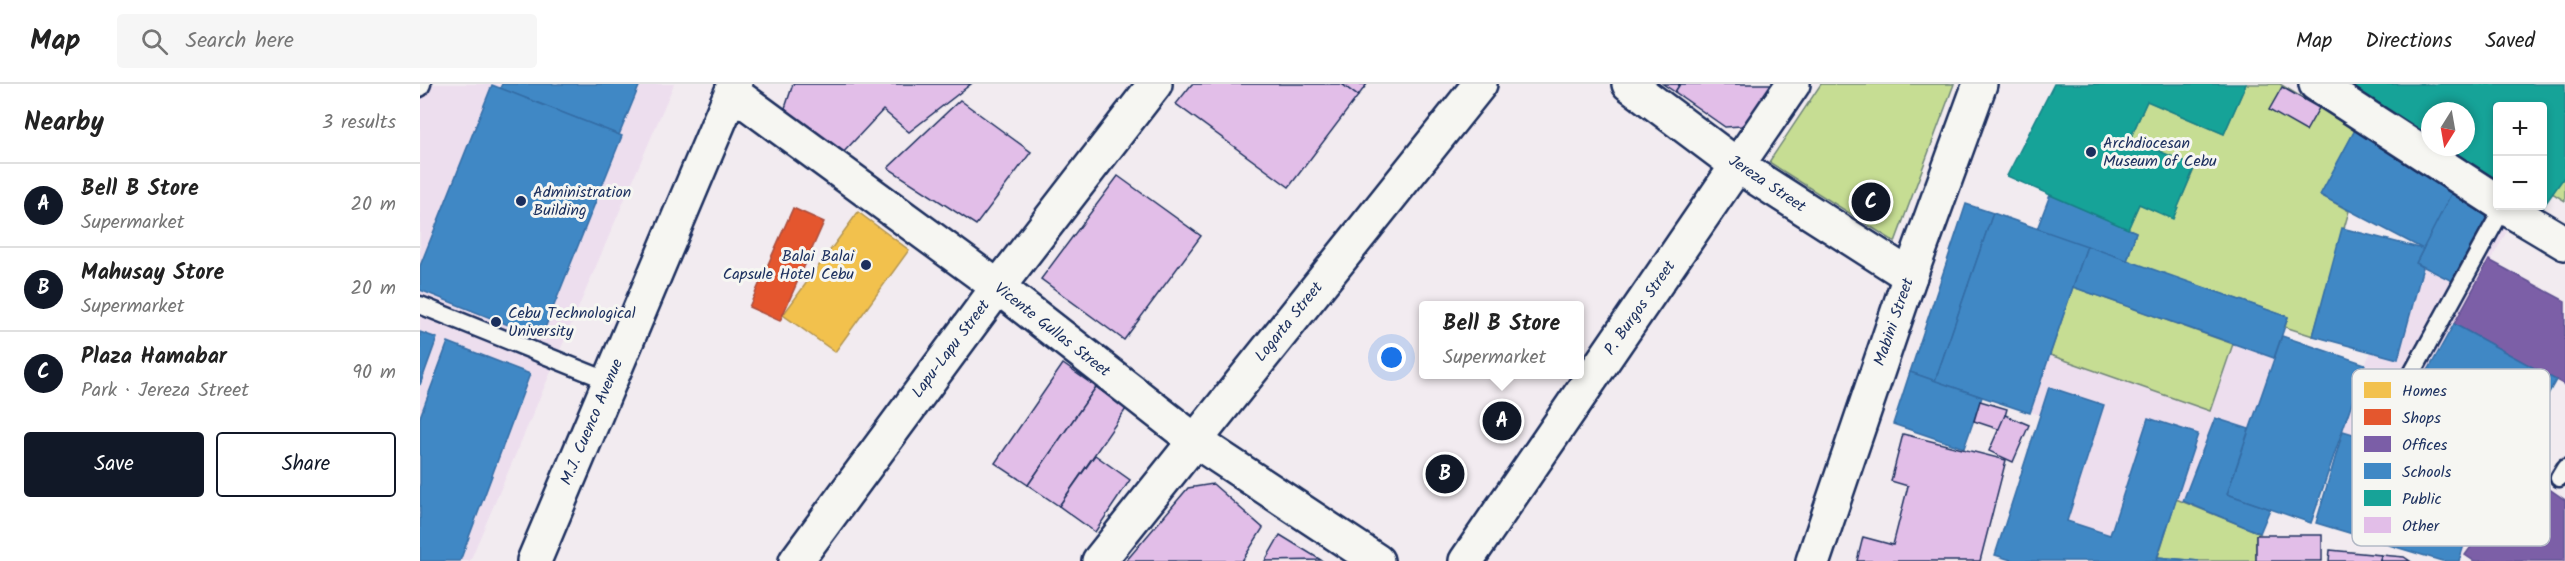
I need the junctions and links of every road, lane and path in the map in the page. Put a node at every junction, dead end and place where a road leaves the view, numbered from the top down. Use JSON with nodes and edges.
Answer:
{"nodes":[{"id":1,"x":1155,"y":84,"type":"edge"},
{"id":2,"x":1480,"y":84,"type":"edge"},
{"id":3,"x":1629,"y":84,"type":"edge"},
{"id":4,"x":1793,"y":84,"type":"edge"},
{"id":5,"x":1980,"y":84,"type":"edge"},
{"id":6,"x":2316,"y":84,"type":"edge"},
{"id":7,"x":734,"y":88,"type":"edge"},
{"id":8,"x":1738,"y":166,"type":"junction"},
{"id":9,"x":2493,"y":199,"type":"edge"},
{"id":10,"x":2499,"y":210,"type":"edge"},
{"id":11,"x":2510,"y":210,"type":"edge"},
{"id":12,"x":2565,"y":243,"type":"edge"},
{"id":13,"x":1910,"y":276,"type":"junction"},
{"id":14,"x":998,"y":287,"type":"junction"},
{"id":15,"x":420,"y":305,"type":"edge"},
{"id":16,"x":2414,"y":369,"type":"edge"},
{"id":17,"x":609,"y":381,"type":"junction"},
{"id":18,"x":1194,"y":440,"type":"junction"},
{"id":19,"x":534,"y":561,"type":"edge"},
{"id":20,"x":796,"y":561,"type":"edge"},
{"id":21,"x":1099,"y":561,"type":"edge"},
{"id":22,"x":1377,"y":561,"type":"edge"},
{"id":23,"x":1466,"y":561,"type":"edge"},
{"id":24,"x":1813,"y":561,"type":"edge"}],
"edges":[{"from":1,"to":14,"type":"street","name":"Lapu-Lapu Street"},
{"from":2,"to":18,"type":"street","name":"Logarta Street"},
{"from":3,"to":8,"type":"street","name":"Jereza Street"},
{"from":4,"to":8,"type":"street","name":"P. Burgos Street"},
{"from":5,"to":13,"type":"street","name":"Mabini Street"},
{"from":6,"to":9,"type":"street"},
{"from":7,"to":14,"type":"street","name":"Vicente Gullas Street"},
{"from":7,"to":17,"type":"street","name":"M.J. Cuenco Avenue"},
{"from":8,"to":13,"type":"street","name":"Jereza Street"},
{"from":8,"to":23,"type":"street","name":"P. Burgos Street"},
{"from":10,"to":16,"type":"lane"},
{"from":11,"to":12,"type":"street"},
{"from":13,"to":24,"type":"street","name":"Mabini Street"},
{"from":14,"to":18,"type":"street","name":"Vicente Gullas Street"},
{"from":14,"to":20,"type":"street","name":"Lapu-Lapu Street"},
{"from":15,"to":17,"type":"lane"},
{"from":17,"to":19,"type":"street","name":"M.J. Cuenco Avenue"},
{"from":18,"to":21,"type":"street","name":"Logarta Street"},
{"from":18,"to":22,"type":"street","name":"Vicente Gullas Street"}]}
